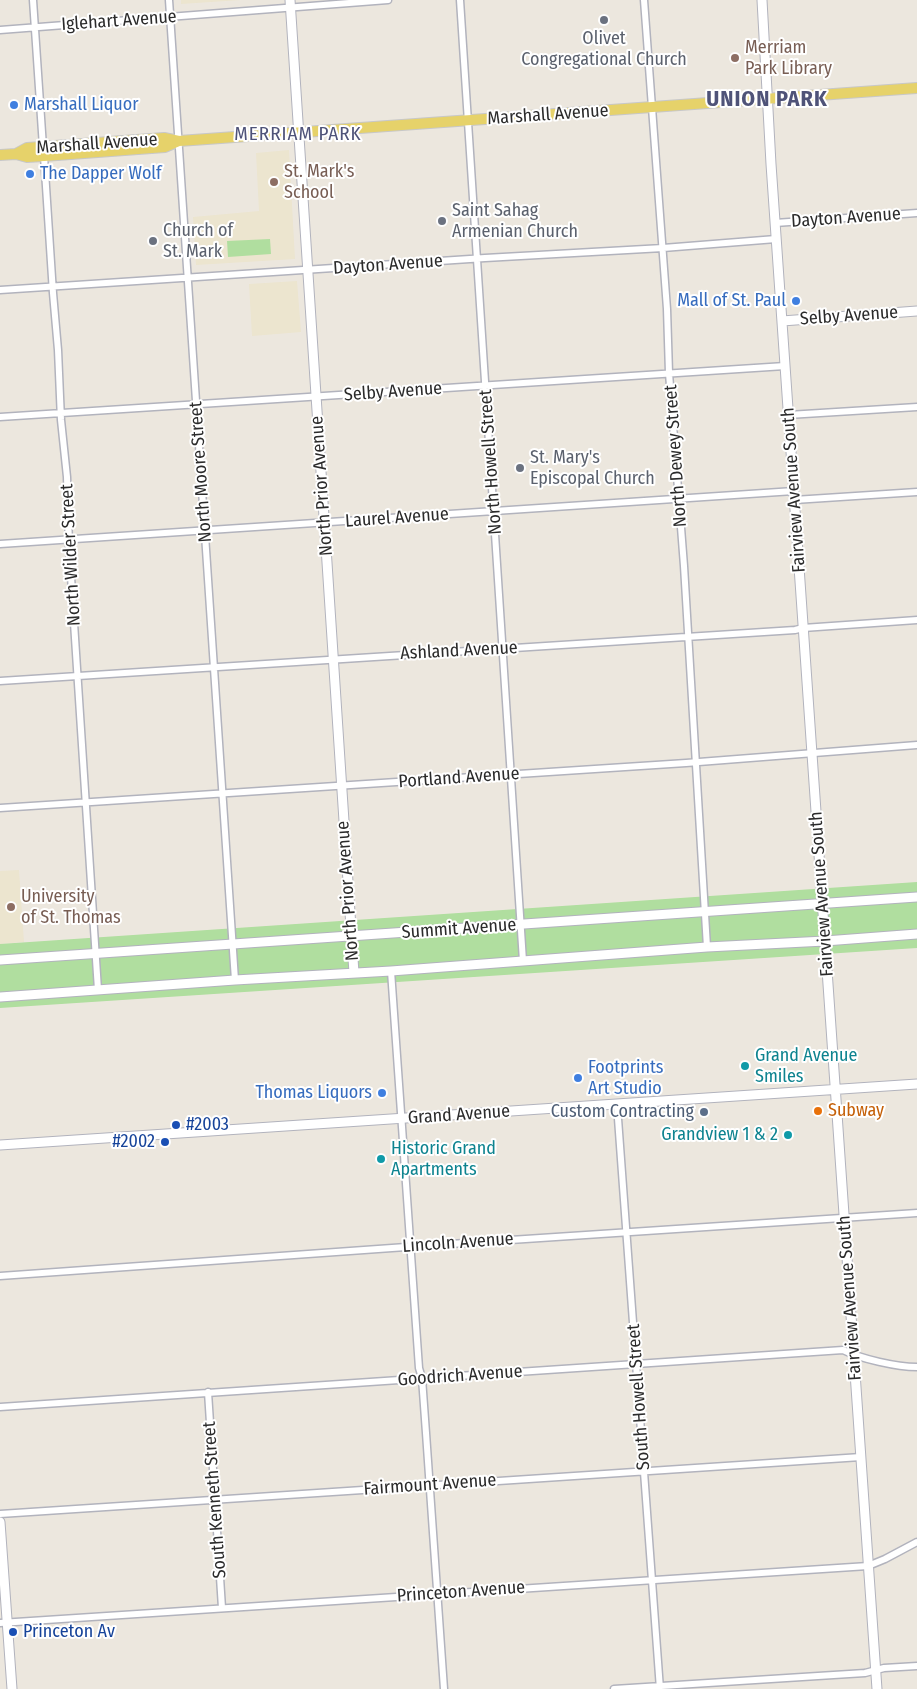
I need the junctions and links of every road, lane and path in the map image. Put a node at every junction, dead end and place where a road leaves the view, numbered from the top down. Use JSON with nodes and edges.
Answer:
{"nodes":[{"id":1,"x":33,"y":0,"type":"edge"},
{"id":2,"x":169,"y":0,"type":"edge"},
{"id":3,"x":388,"y":0,"type":"edge"},
{"id":4,"x":460,"y":0,"type":"edge"},
{"id":5,"x":644,"y":0,"type":"edge"},
{"id":6,"x":762,"y":0,"type":"edge"},
{"id":7,"x":290,"y":4,"type":"edge"},
{"id":8,"x":170,"y":18,"type":"junction"},
{"id":9,"x":35,"y":27,"type":"junction"},
{"id":10,"x":0,"y":30,"type":"edge"},
{"id":11,"x":917,"y":88,"type":"edge"},
{"id":12,"x":767,"y":100,"type":"junction"},
{"id":13,"x":652,"y":107,"type":"junction"},
{"id":14,"x":468,"y":121,"type":"junction"},
{"id":15,"x":299,"y":132,"type":"junction"},
{"id":16,"x":179,"y":141,"type":"junction"},
{"id":17,"x":43,"y":152,"type":"junction"},
{"id":18,"x":0,"y":155,"type":"edge"},
{"id":19,"x":917,"y":213,"type":"edge"},
{"id":20,"x":775,"y":223,"type":"junction"},
{"id":21,"x":776,"y":239,"type":"junction"},
{"id":22,"x":663,"y":248,"type":"junction"},
{"id":23,"x":478,"y":258,"type":"junction"},
{"id":24,"x":308,"y":270,"type":"junction"},
{"id":25,"x":187,"y":278,"type":"junction"},
{"id":26,"x":52,"y":287,"type":"junction"},
{"id":27,"x":0,"y":290,"type":"edge"},
{"id":28,"x":917,"y":311,"type":"edge"},
{"id":29,"x":782,"y":321,"type":"junction"},
{"id":30,"x":785,"y":366,"type":"junction"},
{"id":31,"x":669,"y":374,"type":"junction"},
{"id":32,"x":486,"y":386,"type":"junction"},
{"id":33,"x":316,"y":397,"type":"junction"},
{"id":34,"x":196,"y":404,"type":"junction"},
{"id":35,"x":917,"y":407,"type":"edge"},
{"id":36,"x":60,"y":413,"type":"junction"},
{"id":37,"x":788,"y":415,"type":"junction"},
{"id":38,"x":0,"y":417,"type":"edge"},
{"id":39,"x":917,"y":492,"type":"edge"},
{"id":40,"x":794,"y":496,"type":"junction"},
{"id":41,"x":679,"y":499,"type":"junction"},
{"id":42,"x":494,"y":512,"type":"junction"},
{"id":43,"x":324,"y":523,"type":"junction"},
{"id":44,"x":205,"y":530,"type":"junction"},
{"id":45,"x":69,"y":539,"type":"junction"},
{"id":46,"x":0,"y":544,"type":"edge"},
{"id":47,"x":917,"y":620,"type":"edge"},
{"id":48,"x":803,"y":628,"type":"junction"},
{"id":49,"x":687,"y":637,"type":"junction"},
{"id":50,"x":503,"y":649,"type":"junction"},
{"id":51,"x":334,"y":659,"type":"junction"},
{"id":52,"x":214,"y":667,"type":"junction"},
{"id":53,"x":79,"y":676,"type":"junction"},
{"id":54,"x":0,"y":681,"type":"edge"},
{"id":55,"x":917,"y":745,"type":"edge"},
{"id":56,"x":812,"y":752,"type":"junction"},
{"id":57,"x":695,"y":762,"type":"junction"},
{"id":58,"x":511,"y":774,"type":"junction"},
{"id":59,"x":341,"y":786,"type":"junction"},
{"id":60,"x":223,"y":794,"type":"junction"},
{"id":61,"x":86,"y":802,"type":"junction"},
{"id":62,"x":0,"y":808,"type":"edge"},
{"id":63,"x":917,"y":897,"type":"edge"},
{"id":64,"x":822,"y":903,"type":"junction"},
{"id":65,"x":705,"y":913,"type":"junction"},
{"id":66,"x":521,"y":925,"type":"junction"},
{"id":67,"x":917,"y":934,"type":"edge"},
{"id":68,"x":351,"y":936,"type":"junction"},
{"id":69,"x":825,"y":941,"type":"junction"},
{"id":70,"x":232,"y":944,"type":"junction"},
{"id":71,"x":707,"y":947,"type":"junction"},
{"id":72,"x":95,"y":954,"type":"junction"},
{"id":73,"x":0,"y":960,"type":"edge"},
{"id":74,"x":523,"y":961,"type":"junction"},
{"id":75,"x":392,"y":971,"type":"junction"},
{"id":76,"x":354,"y":973,"type":"junction"},
{"id":77,"x":235,"y":980,"type":"junction"},
{"id":78,"x":98,"y":990,"type":"junction"},
{"id":79,"x":0,"y":997,"type":"edge"},
{"id":80,"x":917,"y":1084,"type":"edge"},
{"id":81,"x":835,"y":1090,"type":"junction"},
{"id":82,"x":617,"y":1105,"type":"junction"},
{"id":83,"x":402,"y":1118,"type":"junction"},
{"id":84,"x":0,"y":1145,"type":"edge"},
{"id":85,"x":917,"y":1213,"type":"edge"},
{"id":86,"x":844,"y":1218,"type":"junction"},
{"id":87,"x":626,"y":1232,"type":"junction"},
{"id":88,"x":410,"y":1246,"type":"junction"},
{"id":89,"x":0,"y":1276,"type":"edge"},
{"id":90,"x":854,"y":1355,"type":"junction"},
{"id":91,"x":636,"y":1364,"type":"junction"},
{"id":92,"x":917,"y":1367,"type":"edge"},
{"id":93,"x":422,"y":1378,"type":"junction"},
{"id":94,"x":208,"y":1392,"type":"junction"},
{"id":95,"x":0,"y":1407,"type":"edge"},
{"id":96,"x":860,"y":1457,"type":"junction"},
{"id":97,"x":644,"y":1471,"type":"junction"},
{"id":98,"x":430,"y":1486,"type":"junction"},
{"id":99,"x":214,"y":1500,"type":"junction"},
{"id":100,"x":0,"y":1514,"type":"edge"},
{"id":101,"x":0,"y":1522,"type":"edge"},
{"id":102,"x":917,"y":1542,"type":"edge"},
{"id":103,"x":868,"y":1566,"type":"junction"},
{"id":104,"x":651,"y":1581,"type":"junction"},
{"id":105,"x":437,"y":1594,"type":"junction"},
{"id":106,"x":222,"y":1608,"type":"junction"},
{"id":107,"x":4,"y":1623,"type":"edge"},
{"id":108,"x":917,"y":1666,"type":"edge"},
{"id":109,"x":876,"y":1670,"type":"junction"},
{"id":110,"x":660,"y":1688,"type":"edge"},
{"id":111,"x":12,"y":1689,"type":"edge"},
{"id":112,"x":444,"y":1689,"type":"edge"},
{"id":113,"x":614,"y":1689,"type":"edge"},
{"id":114,"x":877,"y":1689,"type":"edge"}],
"edges":[{"from":1,"to":9,"type":"street","name":"North Wilder Street"},
{"from":2,"to":8,"type":"street","name":"North Moore Street"},
{"from":3,"to":7,"type":"street","name":"Iglehart Avenue"},
{"from":4,"to":14,"type":"street","name":"North Howell Street"},
{"from":5,"to":13,"type":"street","name":"North Dewey Street"},
{"from":6,"to":12,"type":"street","name":"Fairview Avenue South"},
{"from":7,"to":8,"type":"street","name":"Iglehart Avenue"},
{"from":7,"to":15,"type":"street","name":"North Prior Avenue"},
{"from":8,"to":9,"type":"street","name":"Iglehart Avenue"},
{"from":8,"to":16,"type":"street","name":"North Moore Street"},
{"from":9,"to":10,"type":"street","name":"Iglehart Avenue"},
{"from":9,"to":17,"type":"street","name":"North Wilder Street"},
{"from":11,"to":12,"type":"main road","name":"Marshall Avenue"},
{"from":12,"to":13,"type":"main road","name":"Marshall Avenue"},
{"from":12,"to":20,"type":"street","name":"Fairview Avenue South"},
{"from":13,"to":14,"type":"main road","name":"Marshall Avenue"},
{"from":13,"to":22,"type":"street","name":"North Dewey Street"},
{"from":14,"to":15,"type":"main road","name":"Marshall Avenue"},
{"from":14,"to":23,"type":"street","name":"North Howell Street"},
{"from":15,"to":16,"type":"main road","name":"Marshall Avenue"},
{"from":15,"to":24,"type":"street","name":"North Prior Avenue"},
{"from":16,"to":17,"type":"main road","name":"Marshall Avenue"},
{"from":16,"to":25,"type":"street","name":"North Moore Street"},
{"from":17,"to":18,"type":"main road","name":"Marshall Avenue"},
{"from":17,"to":26,"type":"street","name":"North Wilder Street"},
{"from":19,"to":20,"type":"street","name":"Dayton Avenue"},
{"from":20,"to":21,"type":"street","name":"Fairview Avenue South"},
{"from":21,"to":22,"type":"street","name":"Dayton Avenue"},
{"from":21,"to":29,"type":"street","name":"Fairview Avenue South"},
{"from":22,"to":23,"type":"street","name":"Dayton Avenue"},
{"from":22,"to":31,"type":"street","name":"North Dewey Street"},
{"from":23,"to":24,"type":"street","name":"Dayton Avenue"},
{"from":23,"to":32,"type":"street","name":"North Howell Street"},
{"from":24,"to":25,"type":"street","name":"Dayton Avenue"},
{"from":24,"to":33,"type":"street","name":"North Prior Avenue"},
{"from":25,"to":26,"type":"street","name":"Dayton Avenue"},
{"from":25,"to":34,"type":"street","name":"North Moore Street"},
{"from":26,"to":27,"type":"street","name":"Dayton Avenue"},
{"from":26,"to":36,"type":"street","name":"North Wilder Street"},
{"from":28,"to":29,"type":"street","name":"Selby Avenue"},
{"from":29,"to":30,"type":"street","name":"Fairview Avenue South"},
{"from":30,"to":31,"type":"street","name":"Selby Avenue"},
{"from":30,"to":37,"type":"street","name":"Fairview Avenue South"},
{"from":31,"to":32,"type":"street","name":"Selby Avenue"},
{"from":31,"to":41,"type":"street","name":"North Dewey Street"},
{"from":32,"to":33,"type":"street","name":"Selby Avenue"},
{"from":32,"to":42,"type":"street","name":"North Howell Street"},
{"from":33,"to":34,"type":"street","name":"Selby Avenue"},
{"from":33,"to":43,"type":"street","name":"North Prior Avenue"},
{"from":34,"to":36,"type":"street","name":"Selby Avenue"},
{"from":34,"to":44,"type":"street","name":"North Moore Street"},
{"from":35,"to":37,"type":"street"},
{"from":36,"to":38,"type":"street","name":"Selby Avenue"},
{"from":36,"to":45,"type":"street","name":"North Wilder Street"},
{"from":37,"to":40,"type":"street","name":"Fairview Avenue South"},
{"from":39,"to":40,"type":"street","name":"Laurel Avenue"},
{"from":40,"to":41,"type":"street","name":"Laurel Avenue"},
{"from":40,"to":48,"type":"street","name":"Fairview Avenue South"},
{"from":41,"to":42,"type":"street","name":"Laurel Avenue"},
{"from":41,"to":49,"type":"street","name":"North Dewey Street"},
{"from":42,"to":43,"type":"street","name":"Laurel Avenue"},
{"from":42,"to":50,"type":"street","name":"North Howell Street"},
{"from":43,"to":44,"type":"street","name":"Laurel Avenue"},
{"from":43,"to":51,"type":"street","name":"North Prior Avenue"},
{"from":44,"to":45,"type":"street","name":"Laurel Avenue"},
{"from":44,"to":52,"type":"street","name":"North Moore Street"},
{"from":45,"to":46,"type":"street","name":"Laurel Avenue"},
{"from":45,"to":53,"type":"street","name":"North Wilder Street"},
{"from":47,"to":48,"type":"street","name":"Ashland Avenue"},
{"from":48,"to":49,"type":"street","name":"Ashland Avenue"},
{"from":48,"to":56,"type":"street","name":"Fairview Avenue South"},
{"from":49,"to":50,"type":"street","name":"Ashland Avenue"},
{"from":49,"to":57,"type":"street","name":"North Dewey Street"},
{"from":50,"to":51,"type":"street","name":"Ashland Avenue"},
{"from":50,"to":58,"type":"street","name":"North Howell Street"},
{"from":51,"to":52,"type":"street","name":"Ashland Avenue"},
{"from":51,"to":59,"type":"street","name":"North Prior Avenue"},
{"from":52,"to":53,"type":"street","name":"Ashland Avenue"},
{"from":52,"to":60,"type":"street","name":"North Moore Street"},
{"from":53,"to":54,"type":"street","name":"Ashland Avenue"},
{"from":53,"to":61,"type":"street","name":"North Wilder Street"},
{"from":55,"to":56,"type":"street","name":"Portland Avenue"},
{"from":56,"to":57,"type":"street","name":"Portland Avenue"},
{"from":56,"to":64,"type":"street","name":"Fairview Avenue South"},
{"from":57,"to":58,"type":"street","name":"Portland Avenue"},
{"from":57,"to":65,"type":"street","name":"North Dewey Street"},
{"from":58,"to":59,"type":"street","name":"Portland Avenue"},
{"from":58,"to":66,"type":"street","name":"North Howell Street"},
{"from":59,"to":60,"type":"street","name":"Portland Avenue"},
{"from":59,"to":68,"type":"street","name":"North Prior Avenue"},
{"from":60,"to":61,"type":"street","name":"Portland Avenue"},
{"from":60,"to":70,"type":"street","name":"North Moore Street"},
{"from":61,"to":62,"type":"street","name":"Portland Avenue"},
{"from":61,"to":72,"type":"street","name":"North Wilder Street"},
{"from":63,"to":64,"type":"street","name":"Summit Avenue"},
{"from":64,"to":65,"type":"street","name":"Summit Avenue"},
{"from":64,"to":69,"type":"street","name":"Fairview Avenue South"},
{"from":65,"to":66,"type":"street","name":"Summit Avenue"},
{"from":65,"to":71,"type":"street","name":"North Dewey Street"},
{"from":66,"to":68,"type":"street","name":"Summit Avenue"},
{"from":66,"to":74,"type":"street"},
{"from":67,"to":69,"type":"street","name":"Summit Avenue"},
{"from":68,"to":70,"type":"street","name":"Summit Avenue"},
{"from":68,"to":76,"type":"street","name":"North Prior Avenue"},
{"from":69,"to":71,"type":"street","name":"Summit Avenue"},
{"from":69,"to":81,"type":"street","name":"Fairview Avenue South"},
{"from":70,"to":72,"type":"street","name":"Summit Avenue"},
{"from":70,"to":77,"type":"street","name":"North Moore Street"},
{"from":71,"to":74,"type":"street","name":"Summit Avenue"},
{"from":72,"to":73,"type":"street","name":"Summit Avenue"},
{"from":72,"to":78,"type":"street","name":"North Wilder Street"},
{"from":74,"to":75,"type":"street","name":"Summit Avenue"},
{"from":75,"to":76,"type":"street","name":"Summit Avenue"},
{"from":75,"to":83,"type":"street"},
{"from":76,"to":77,"type":"street","name":"Summit Avenue"},
{"from":77,"to":78,"type":"street","name":"Summit Avenue"},
{"from":78,"to":79,"type":"street","name":"Summit Avenue"},
{"from":80,"to":81,"type":"street","name":"Grand Avenue"},
{"from":81,"to":82,"type":"street","name":"Grand Avenue"},
{"from":81,"to":86,"type":"street","name":"Fairview Avenue South"},
{"from":82,"to":83,"type":"street","name":"Grand Avenue"},
{"from":82,"to":87,"type":"street","name":"South Howell Street"},
{"from":83,"to":84,"type":"street","name":"Grand Avenue"},
{"from":83,"to":88,"type":"street"},
{"from":85,"to":86,"type":"street","name":"Lincoln Avenue"},
{"from":86,"to":87,"type":"street","name":"Lincoln Avenue"},
{"from":86,"to":90,"type":"street","name":"Fairview Avenue South"},
{"from":87,"to":88,"type":"street","name":"Lincoln Avenue"},
{"from":87,"to":91,"type":"street","name":"South Howell Street"},
{"from":88,"to":89,"type":"street","name":"Lincoln Avenue"},
{"from":88,"to":93,"type":"street"},
{"from":90,"to":91,"type":"street","name":"Goodrich Avenue"},
{"from":90,"to":92,"type":"street","name":"Goodrich Avenue"},
{"from":90,"to":96,"type":"street","name":"Fairview Avenue South"},
{"from":91,"to":93,"type":"street","name":"Goodrich Avenue"},
{"from":91,"to":97,"type":"street","name":"South Howell Street"},
{"from":93,"to":94,"type":"street","name":"Goodrich Avenue"},
{"from":93,"to":98,"type":"street"},
{"from":94,"to":95,"type":"street","name":"Goodrich Avenue"},
{"from":94,"to":99,"type":"street","name":"South Kenneth Street"},
{"from":96,"to":97,"type":"street","name":"Fairmount Avenue"},
{"from":96,"to":103,"type":"street","name":"Fairview Avenue South"},
{"from":97,"to":98,"type":"street","name":"Fairmount Avenue"},
{"from":97,"to":104,"type":"street","name":"South Howell Street"},
{"from":98,"to":99,"type":"street","name":"Fairmount Avenue"},
{"from":98,"to":105,"type":"street"},
{"from":99,"to":100,"type":"street","name":"Fairmount Avenue"},
{"from":99,"to":106,"type":"street","name":"South Kenneth Street"},
{"from":101,"to":107,"type":"street"},
{"from":102,"to":103,"type":"street","name":"Princeton Avenue"},
{"from":103,"to":104,"type":"street","name":"Princeton Avenue"},
{"from":103,"to":109,"type":"street","name":"Fairview Avenue South"},
{"from":104,"to":105,"type":"street","name":"Princeton Avenue"},
{"from":104,"to":110,"type":"street","name":"South Howell Street"},
{"from":105,"to":106,"type":"street","name":"Princeton Avenue"},
{"from":105,"to":112,"type":"street"},
{"from":106,"to":107,"type":"street","name":"Princeton Avenue"},
{"from":107,"to":111,"type":"street"},
{"from":108,"to":109,"type":"street"},
{"from":109,"to":110,"type":"street"},
{"from":109,"to":114,"type":"street","name":"Fairview Avenue South"},
{"from":110,"to":113,"type":"street"}]}
